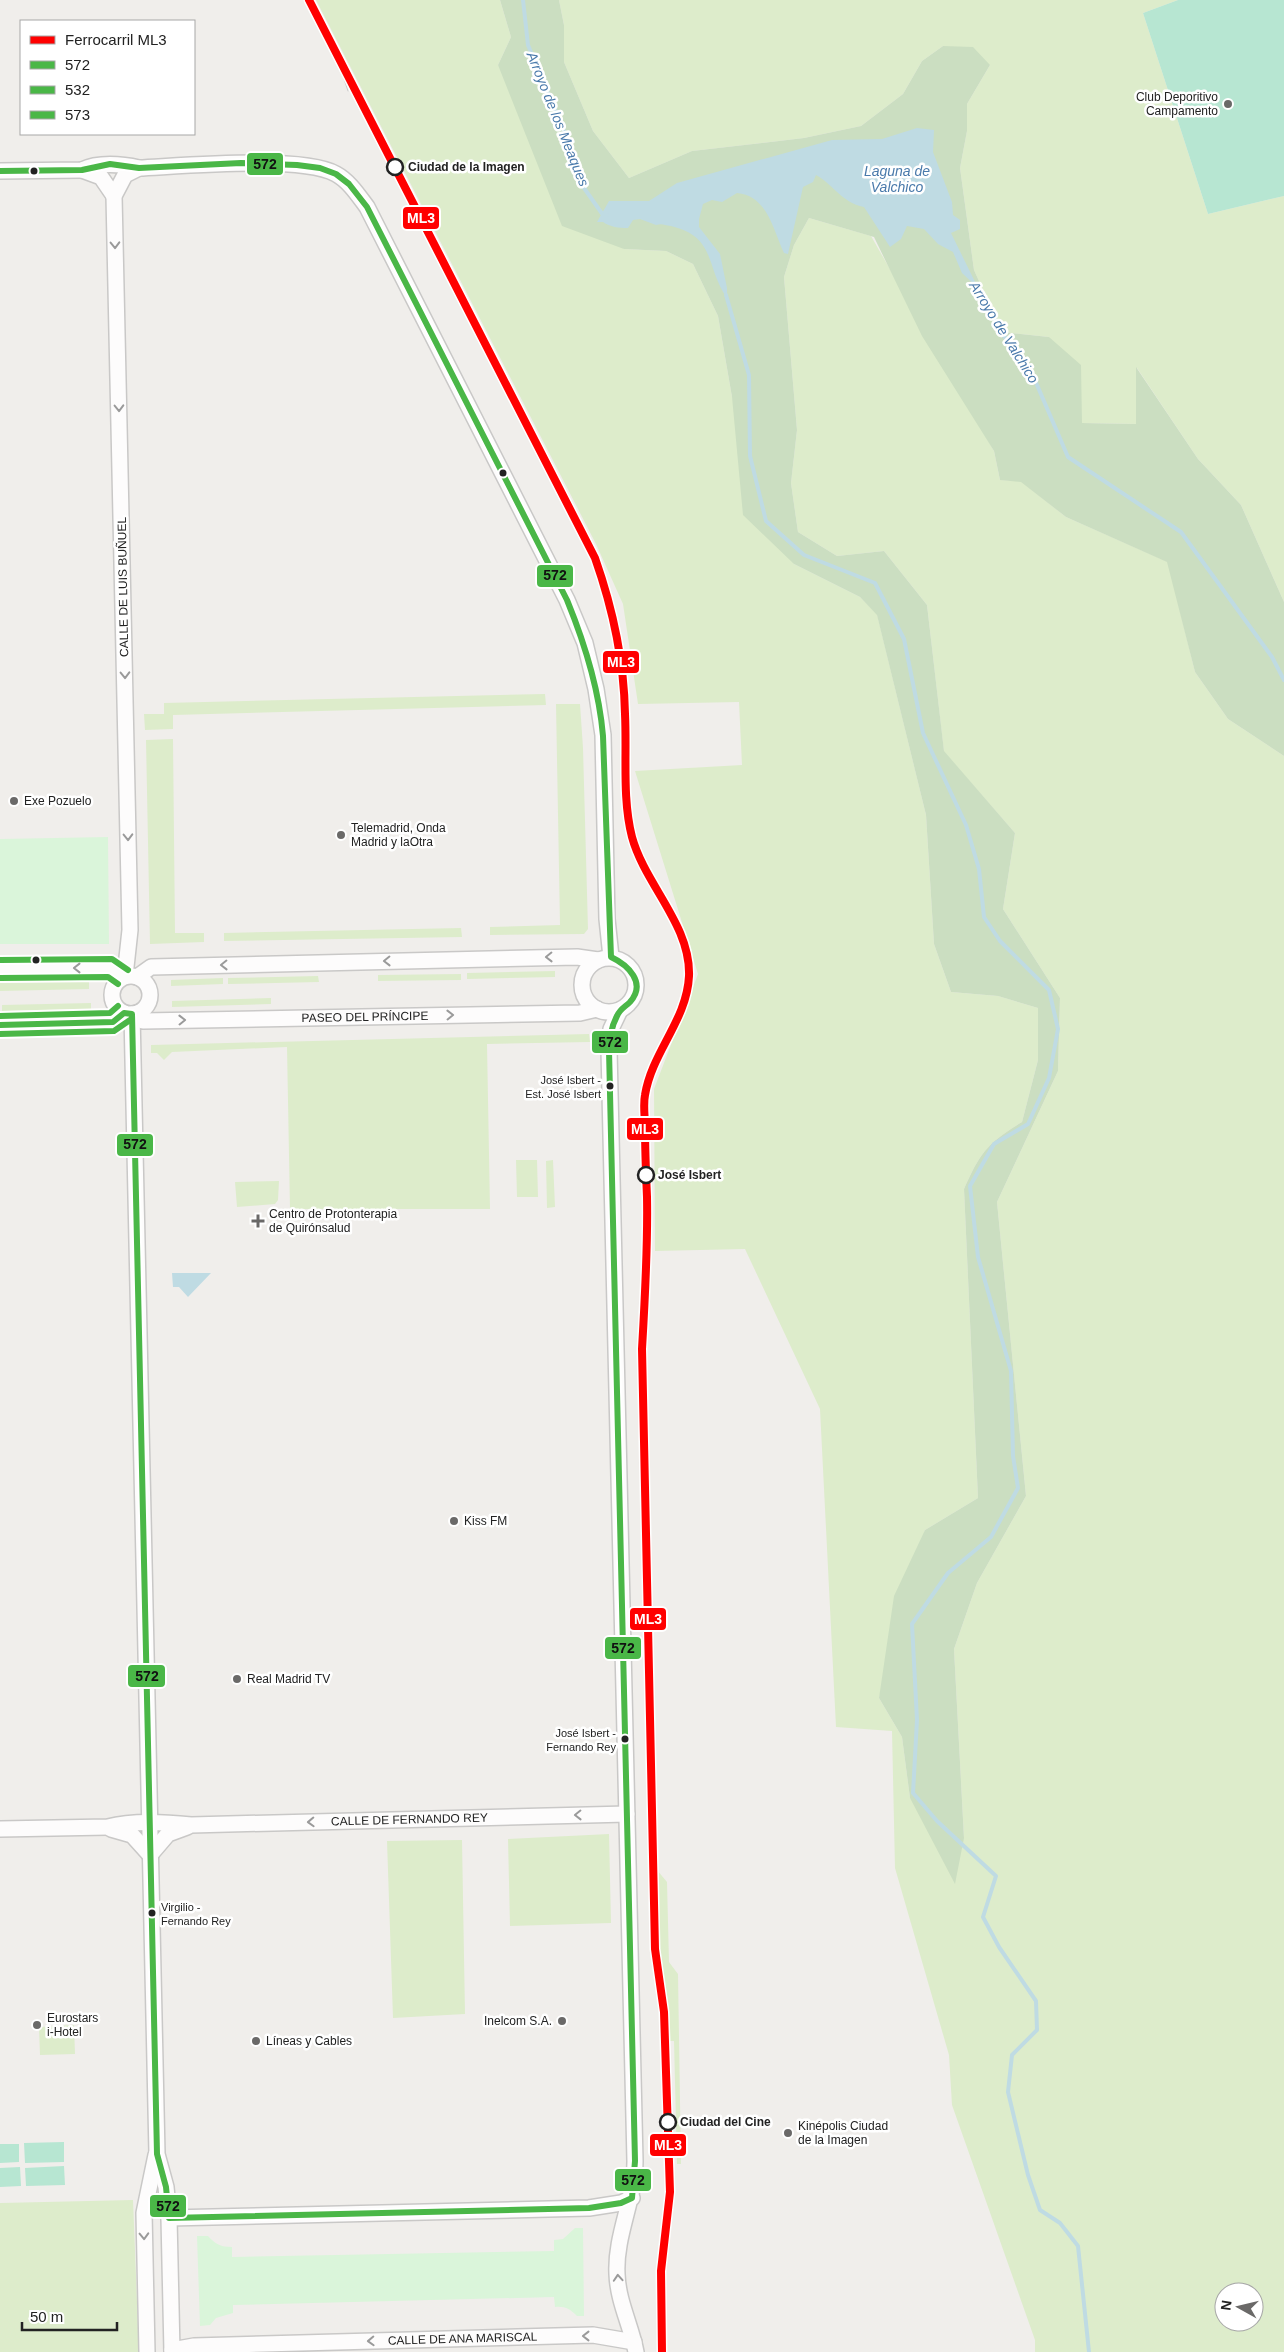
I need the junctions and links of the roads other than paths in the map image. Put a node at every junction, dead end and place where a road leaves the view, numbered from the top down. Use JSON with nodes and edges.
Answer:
{"nodes":[{"id":1,"x":139,"y":168,"type":"junction"},
{"id":2,"x":82,"y":170,"type":"junction"},
{"id":3,"x":0,"y":171,"type":"edge"},
{"id":4,"x":114,"y":196,"type":"junction"},
{"id":5,"x":604,"y":959,"type":"junction"},
{"id":6,"x":0,"y":969,"type":"edge"},
{"id":7,"x":128,"y":977,"type":"junction"},
{"id":8,"x":597,"y":1009,"type":"junction"},
{"id":9,"x":620,"y":1010,"type":"junction"},
{"id":10,"x":131,"y":1014,"type":"junction"},
{"id":11,"x":0,"y":1025,"type":"edge"},
{"id":12,"x":627,"y":1814,"type":"junction"},
{"id":13,"x":150,"y":1823,"type":"junction"},
{"id":14,"x":191,"y":1825,"type":"junction"},
{"id":15,"x":108,"y":1828,"type":"junction"},
{"id":16,"x":0,"y":1830,"type":"edge"},
{"id":17,"x":150,"y":1855,"type":"junction"},
{"id":18,"x":157,"y":2154,"type":"junction"},
{"id":19,"x":632,"y":2198,"type":"junction"},
{"id":20,"x":169,"y":2218,"type":"junction"},
{"id":21,"x":635,"y":2347,"type":"edge"},
{"id":22,"x":172,"y":2351,"type":"edge"},
{"id":23,"x":147,"y":2352,"type":"edge"}],
"edges":[{"from":1,"to":2,"type":"street"},
{"from":1,"to":4,"type":"street"},
{"from":1,"to":5,"type":"street"},
{"from":2,"to":3,"type":"street"},
{"from":2,"to":4,"type":"street"},
{"from":4,"to":7,"type":"street","name":"CALLE DE LUIS BUÑUEL","one_way":true},
{"from":5,"to":7,"type":"street","one_way":true},
{"from":5,"to":8,"type":"street"},
{"from":5,"to":9,"type":"street"},
{"from":7,"to":6,"type":"street","one_way":true},
{"from":7,"to":10,"type":"street"},
{"from":7,"to":10,"type":"street"},
{"from":8,"to":9,"type":"street"},
{"from":10,"to":8,"type":"street","name":"PASEO DEL PRÍNCIPE","one_way":true},
{"from":9,"to":12,"type":"street"},
{"from":10,"to":11,"type":"street"},
{"from":10,"to":13,"type":"street"},
{"from":12,"to":14,"type":"street","name":"CALLE DE FERNANDO REY","one_way":true},
{"from":12,"to":19,"type":"street"},
{"from":13,"to":14,"type":"street","name":"CALLE DE FERNANDO REY"},
{"from":13,"to":15,"type":"street","name":"CALLE DE FERNANDO REY"},
{"from":13,"to":17,"type":"street"},
{"from":14,"to":17,"type":"street","name":"CALLE DE FERNANDO REY"},
{"from":15,"to":16,"type":"street","name":"CALLE DE FERNANDO REY"},
{"from":15,"to":17,"type":"street","name":"CALLE DE FERNANDO REY"},
{"from":17,"to":18,"type":"street"},
{"from":18,"to":20,"type":"street"},
{"from":18,"to":23,"type":"street","one_way":true},
{"from":19,"to":20,"type":"street"},
{"from":21,"to":19,"type":"street","one_way":true},
{"from":20,"to":22,"type":"street"},
{"from":21,"to":22,"type":"street","name":"CALLE DE ANA MARISCAL","one_way":true}]}
